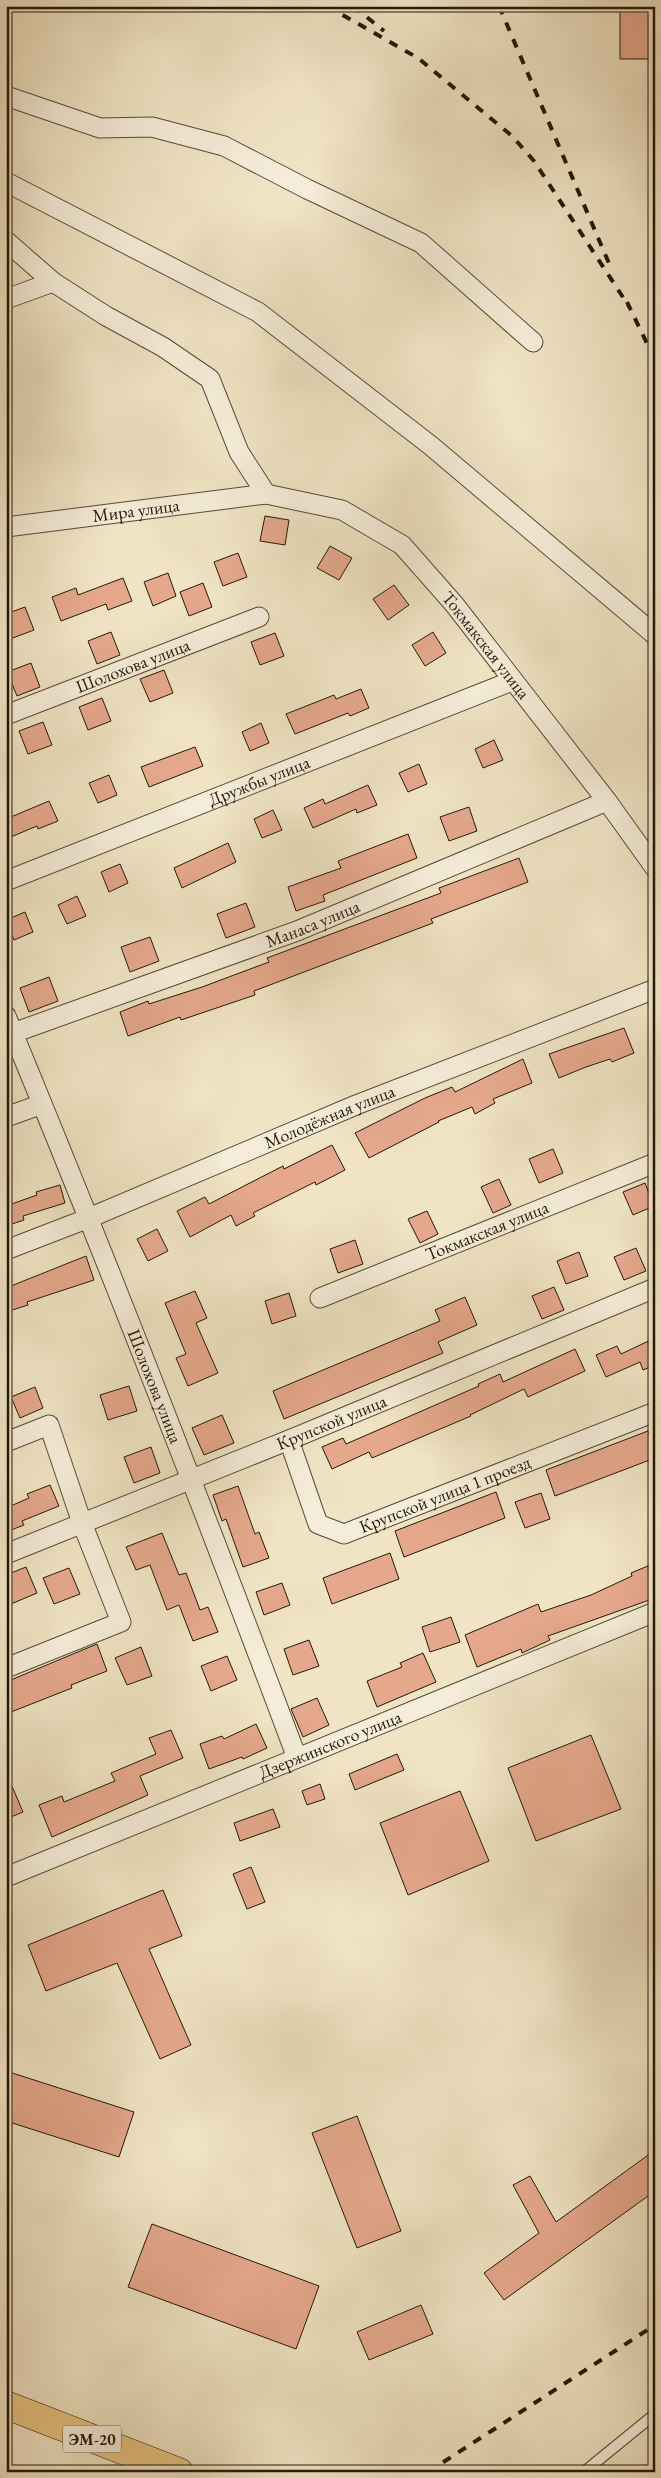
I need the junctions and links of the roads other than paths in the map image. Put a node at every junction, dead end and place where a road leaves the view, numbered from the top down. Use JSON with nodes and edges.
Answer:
{"nodes":[{"id":1,"x":6,"y":96,"type":"edge"},
{"id":2,"x":6,"y":182,"type":"edge"},
{"id":3,"x":6,"y":241,"type":"edge"},
{"id":4,"x":53,"y":282,"type":"junction"},
{"id":5,"x":6,"y":299,"type":"edge"},
{"id":6,"x":533,"y":342,"type":"dead end"},
{"id":7,"x":266,"y":494,"type":"junction"},
{"id":8,"x":6,"y":527,"type":"edge"},
{"id":9,"x":259,"y":617,"type":"dead end"},
{"id":10,"x":655,"y":635,"type":"edge"},
{"id":11,"x":512,"y":681,"type":"junction"},
{"id":12,"x":6,"y":715,"type":"edge"},
{"id":13,"x":607,"y":801,"type":"junction"},
{"id":14,"x":655,"y":868,"type":"edge"},
{"id":15,"x":6,"y":880,"type":"edge"},
{"id":16,"x":655,"y":989,"type":"edge"},
{"id":17,"x":10,"y":1025,"type":"edge"},
{"id":18,"x":42,"y":1104,"type":"junction"},
{"id":19,"x":6,"y":1117,"type":"edge"},
{"id":20,"x":655,"y":1163,"type":"edge"},
{"id":21,"x":89,"y":1218,"type":"junction"},
{"id":22,"x":6,"y":1250,"type":"edge"},
{"id":23,"x":655,"y":1288,"type":"edge"},
{"id":24,"x":320,"y":1298,"type":"dead end"},
{"id":25,"x":655,"y":1412,"type":"edge"},
{"id":26,"x":289,"y":1440,"type":"junction"},
{"id":27,"x":6,"y":1442,"type":"edge"},
{"id":28,"x":192,"y":1478,"type":"junction"},
{"id":29,"x":82,"y":1522,"type":"junction"},
{"id":30,"x":6,"y":1554,"type":"edge"},
{"id":31,"x":655,"y":1612,"type":"edge"},
{"id":32,"x":6,"y":1668,"type":"edge"},
{"id":33,"x":297,"y":1758,"type":"junction"},
{"id":34,"x":6,"y":1876,"type":"edge"},
{"id":35,"x":6,"y":2405,"type":"edge"},
{"id":36,"x":655,"y":2414,"type":"edge"},
{"id":37,"x":179,"y":2472,"type":"edge"},
{"id":38,"x":584,"y":2472,"type":"edge"}],
"edges":[{"from":1,"to":6,"type":"street"},
{"from":2,"to":10,"type":"street"},
{"from":3,"to":4,"type":"street"},
{"from":4,"to":5,"type":"street"},
{"from":4,"to":7,"type":"street"},
{"from":7,"to":8,"type":"street","name":"Мира улица"},
{"from":7,"to":11,"type":"street","name":"Токмакская улица"},
{"from":9,"to":12,"type":"street","name":"Шолохова улица"},
{"from":11,"to":13,"type":"street","name":"Токмакская улица"},
{"from":11,"to":15,"type":"street","name":"Дружбы улица"},
{"from":13,"to":14,"type":"street","name":"Токмакская улица"},
{"from":13,"to":17,"type":"street","name":"Манаса улица"},
{"from":16,"to":21,"type":"street","name":"Молодёжная улица"},
{"from":17,"to":18,"type":"street","name":"Шолохова улица"},
{"from":18,"to":19,"type":"street"},
{"from":18,"to":21,"type":"street","name":"Шолохова улица"},
{"from":20,"to":24,"type":"street","name":"Токмакская улица"},
{"from":21,"to":22,"type":"street","name":"Молодёжная улица"},
{"from":21,"to":28,"type":"street","name":"Шолохова улица"},
{"from":23,"to":26,"type":"street","name":"Крупской улица"},
{"from":25,"to":26,"type":"street","name":"Крупской улица 1 проезд"},
{"from":26,"to":28,"type":"street","name":"Крупской улица"},
{"from":27,"to":29,"type":"street"},
{"from":28,"to":29,"type":"street","name":"Крупской улица"},
{"from":28,"to":33,"type":"street","name":"Шолохова улица"},
{"from":29,"to":30,"type":"street","name":"Крупской улица"},
{"from":29,"to":32,"type":"street"},
{"from":31,"to":33,"type":"street","name":"Дзержинского улица"},
{"from":33,"to":34,"type":"street","name":"Дзержинского улица"},
{"from":35,"to":37,"type":"main road","number":"ЭМ-20"},
{"from":36,"to":38,"type":"lane"}]}
